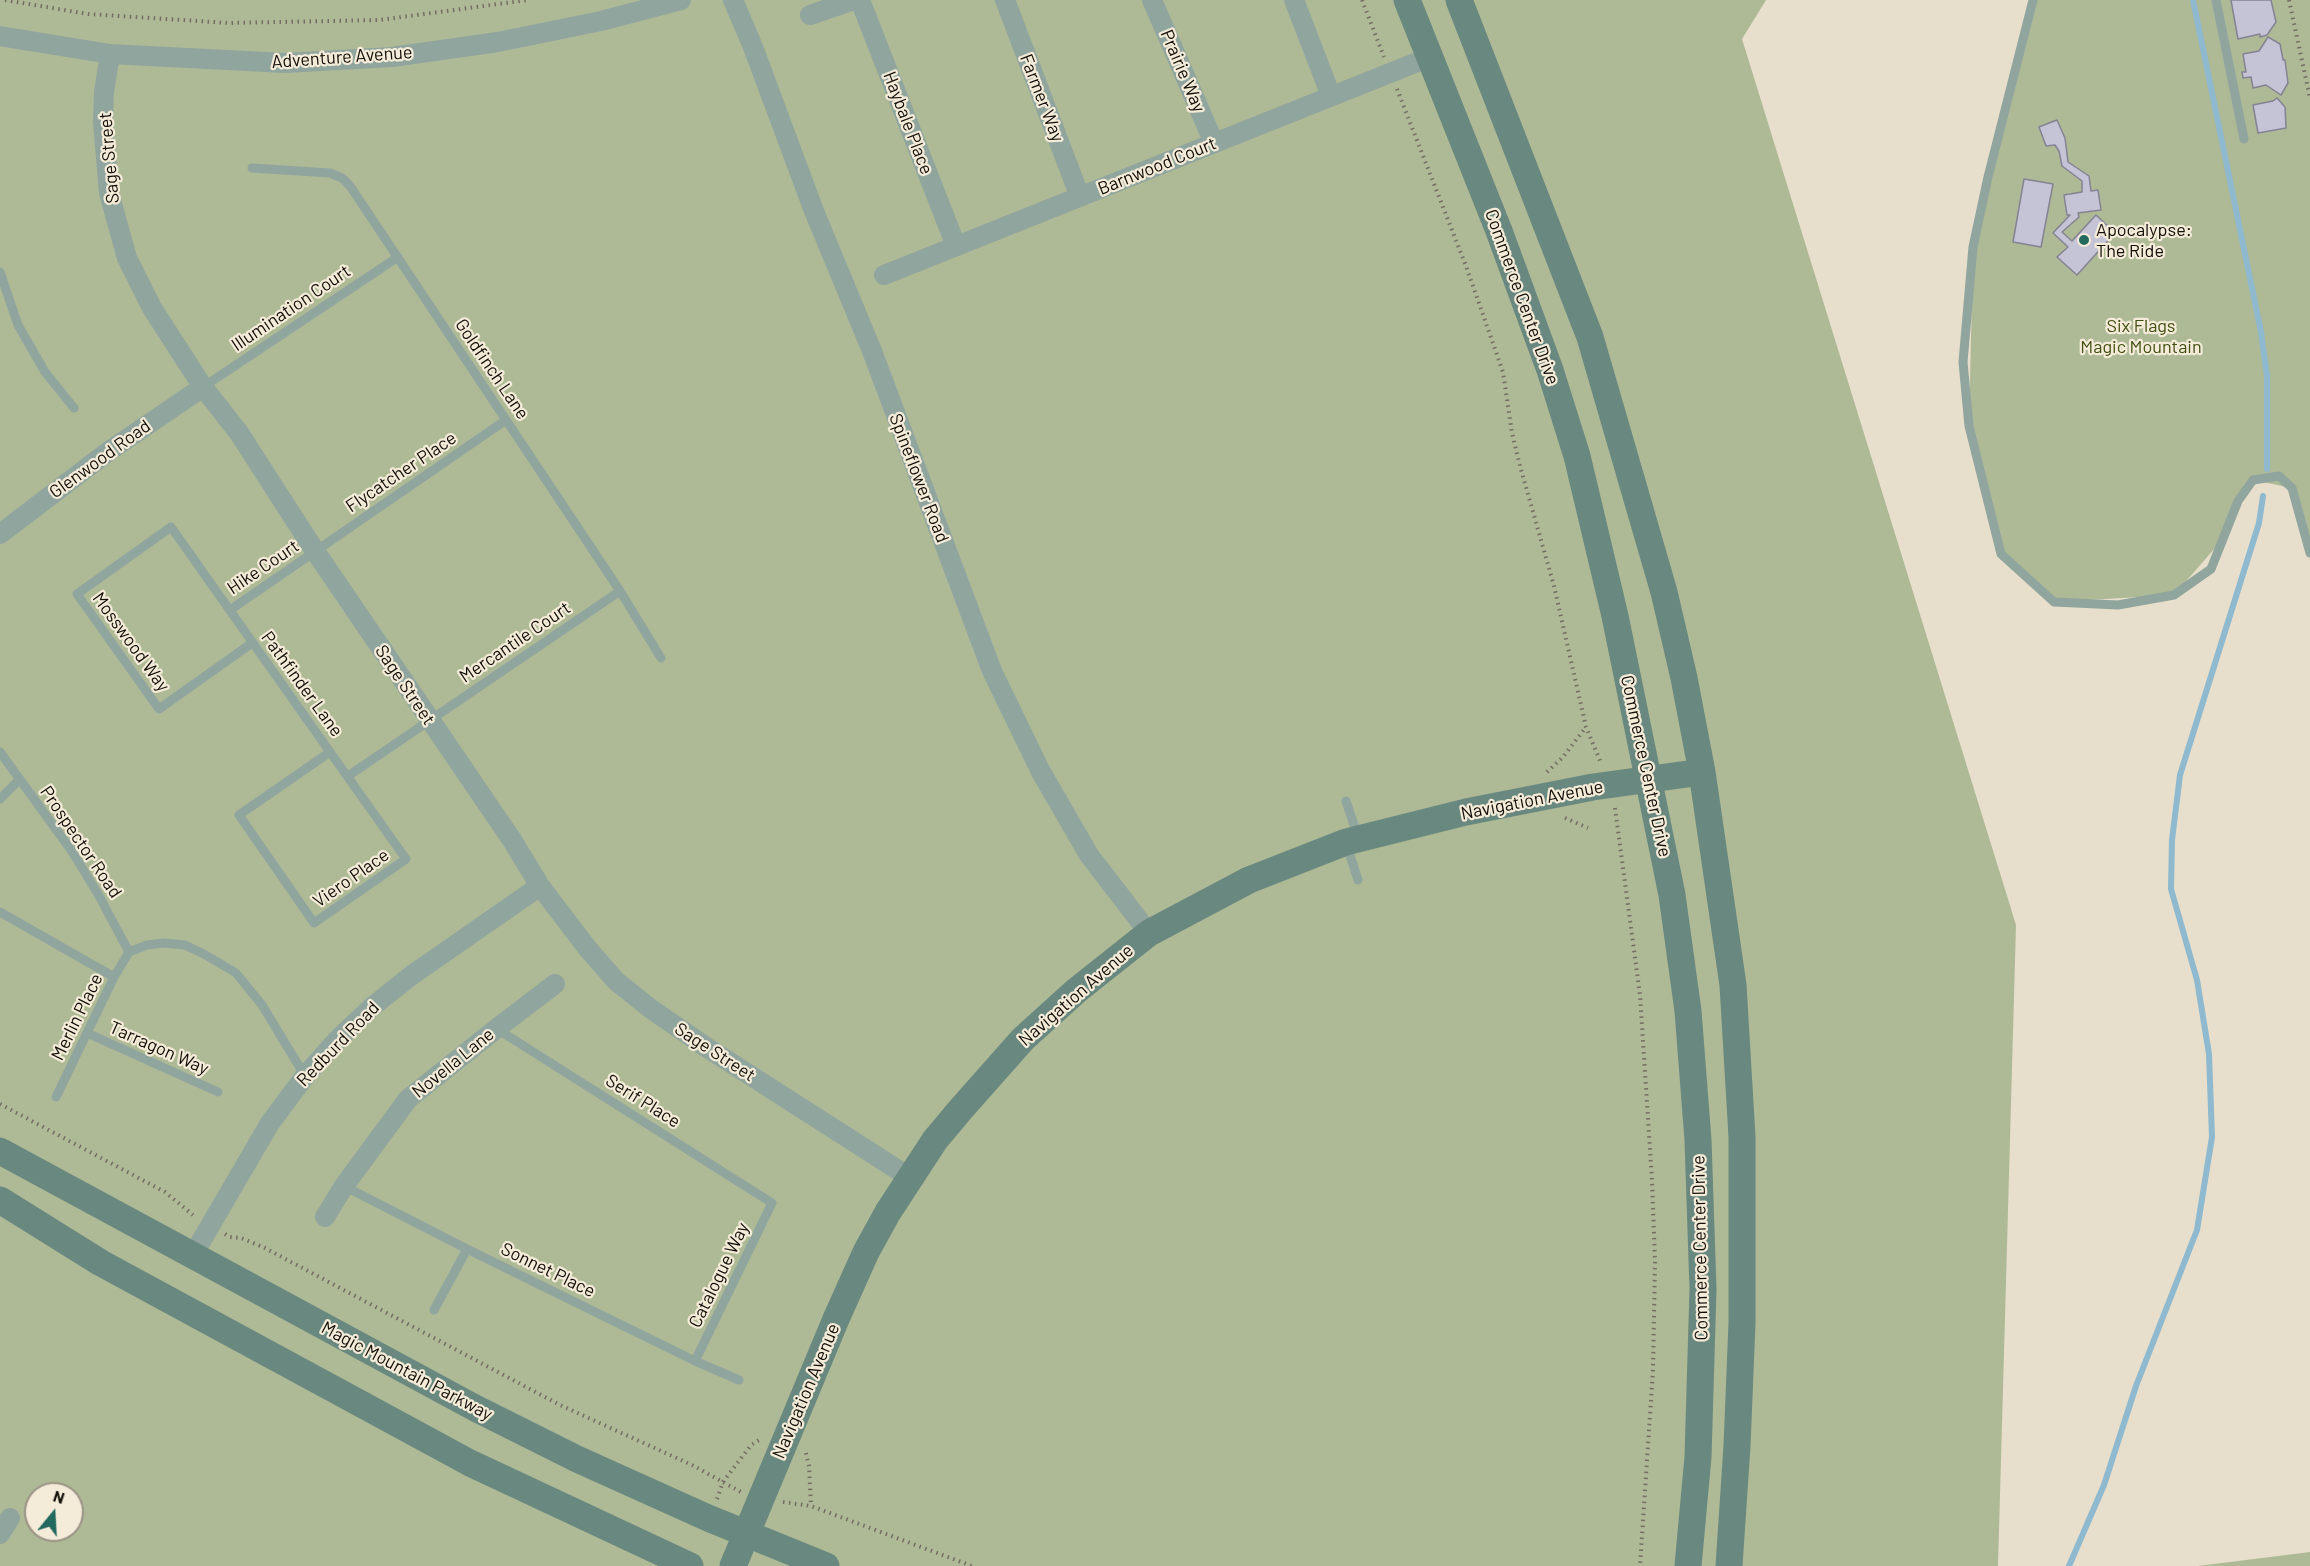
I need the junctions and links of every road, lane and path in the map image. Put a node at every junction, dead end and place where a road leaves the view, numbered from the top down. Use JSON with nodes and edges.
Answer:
{"nodes":[{"id":1,"x":5,"y":0,"type":"edge"},
{"id":2,"x":528,"y":0,"type":"edge"},
{"id":3,"x":681,"y":0,"type":"edge"},
{"id":4,"x":733,"y":0,"type":"edge"},
{"id":5,"x":854,"y":0,"type":"edge"},
{"id":6,"x":860,"y":0,"type":"edge"},
{"id":7,"x":1005,"y":0,"type":"edge"},
{"id":8,"x":1152,"y":0,"type":"edge"},
{"id":9,"x":1294,"y":0,"type":"edge"},
{"id":10,"x":1362,"y":0,"type":"edge"},
{"id":11,"x":1407,"y":0,"type":"edge"},
{"id":12,"x":1460,"y":0,"type":"edge"},
{"id":13,"x":2033,"y":0,"type":"edge"},
{"id":14,"x":2216,"y":0,"type":"edge"},
{"id":15,"x":2289,"y":0,"type":"edge"},
{"id":16,"x":810,"y":15,"type":"dead end"},
{"id":17,"x":0,"y":36,"type":"edge"},
{"id":18,"x":110,"y":54,"type":"junction"},
{"id":19,"x":1430,"y":57,"type":"junction"},
{"id":20,"x":1390,"y":72,"type":"junction"},
{"id":21,"x":1331,"y":96,"type":"junction"},
{"id":22,"x":2310,"y":98,"type":"edge"},
{"id":23,"x":2244,"y":139,"type":"dead end"},
{"id":24,"x":1214,"y":143,"type":"junction"},
{"id":25,"x":252,"y":168,"type":"dead end"},
{"id":26,"x":1080,"y":196,"type":"junction"},
{"id":27,"x":956,"y":246,"type":"junction"},
{"id":28,"x":398,"y":257,"type":"junction"},
{"id":29,"x":0,"y":272,"type":"edge"},
{"id":30,"x":884,"y":275,"type":"dead end"},
{"id":31,"x":3,"y":299,"type":"edge"},
{"id":32,"x":203,"y":387,"type":"junction"},
{"id":33,"x":74,"y":408,"type":"dead end"},
{"id":34,"x":506,"y":420,"type":"junction"},
{"id":35,"x":171,"y":527,"type":"joint"},
{"id":36,"x":0,"y":534,"type":"edge"},
{"id":37,"x":315,"y":551,"type":"junction"},
{"id":38,"x":2310,"y":553,"type":"edge"},
{"id":39,"x":620,"y":591,"type":"junction"},
{"id":40,"x":230,"y":610,"type":"junction"},
{"id":41,"x":252,"y":643,"type":"junction"},
{"id":42,"x":661,"y":658,"type":"dead end"},
{"id":43,"x":429,"y":721,"type":"junction"},
{"id":44,"x":1586,"y":727,"type":"junction"},
{"id":45,"x":0,"y":752,"type":"edge"},
{"id":46,"x":330,"y":752,"type":"junction"},
{"id":47,"x":1598,"y":754,"type":"dead end"},
{"id":48,"x":1563,"y":757,"type":"dead end"},
{"id":49,"x":1702,"y":772,"type":"junction"},
{"id":50,"x":348,"y":776,"type":"junction"},
{"id":51,"x":1649,"y":779,"type":"junction"},
{"id":52,"x":19,"y":780,"type":"junction"},
{"id":53,"x":0,"y":799,"type":"edge"},
{"id":54,"x":1346,"y":801,"type":"dead end"},
{"id":55,"x":1618,"y":817,"type":"dead end"},
{"id":56,"x":1352,"y":841,"type":"junction"},
{"id":57,"x":406,"y":859,"type":"joint"},
{"id":58,"x":1358,"y":880,"type":"dead end"},
{"id":59,"x":540,"y":886,"type":"junction"},
{"id":60,"x":0,"y":912,"type":"edge"},
{"id":61,"x":1149,"y":933,"type":"junction"},
{"id":62,"x":129,"y":952,"type":"junction"},
{"id":63,"x":114,"y":977,"type":"junction"},
{"id":64,"x":555,"y":984,"type":"dead end"},
{"id":65,"x":496,"y":1029,"type":"junction"},
{"id":66,"x":87,"y":1033,"type":"junction"},
{"id":67,"x":304,"y":1076,"type":"junction"},
{"id":68,"x":218,"y":1092,"type":"dead end"},
{"id":69,"x":56,"y":1097,"type":"dead end"},
{"id":70,"x":0,"y":1104,"type":"edge"},
{"id":71,"x":0,"y":1151,"type":"edge"},
{"id":72,"x":909,"y":1178,"type":"junction"},
{"id":73,"x":344,"y":1186,"type":"junction"},
{"id":74,"x":0,"y":1200,"type":"edge"},
{"id":75,"x":772,"y":1203,"type":"joint"},
{"id":76,"x":190,"y":1213,"type":"dead end"},
{"id":77,"x":325,"y":1217,"type":"dead end"},
{"id":78,"x":230,"y":1237,"type":"dead end"},
{"id":79,"x":467,"y":1249,"type":"junction"},
{"id":80,"x":193,"y":1255,"type":"junction"},
{"id":81,"x":434,"y":1310,"type":"dead end"},
{"id":82,"x":695,"y":1361,"type":"junction"},
{"id":83,"x":739,"y":1380,"type":"dead end"},
{"id":84,"x":751,"y":1445,"type":"dead end"},
{"id":85,"x":809,"y":1466,"type":"dead end"},
{"id":86,"x":723,"y":1482,"type":"junction"},
{"id":87,"x":740,"y":1492,"type":"dead end"},
{"id":88,"x":717,"y":1501,"type":"dead end"},
{"id":89,"x":783,"y":1502,"type":"dead end"},
{"id":90,"x":811,"y":1506,"type":"junction"},
{"id":91,"x":746,"y":1535,"type":"junction"},
{"id":92,"x":690,"y":1566,"type":"edge"},
{"id":93,"x":733,"y":1566,"type":"edge"},
{"id":94,"x":826,"y":1566,"type":"edge"},
{"id":95,"x":972,"y":1566,"type":"edge"},
{"id":96,"x":1640,"y":1566,"type":"edge"},
{"id":97,"x":1688,"y":1566,"type":"edge"},
{"id":98,"x":1729,"y":1566,"type":"edge"}],
"edges":[{"from":1,"to":2,"type":"path"},
{"from":3,"to":18,"type":"street","name":"Adventure Avenue"},
{"from":4,"to":61,"type":"street","name":"Spineflower Road"},
{"from":5,"to":16,"type":"street"},
{"from":6,"to":27,"type":"street","name":"Haybale Place"},
{"from":7,"to":26,"type":"street","name":"Farmer Way"},
{"from":8,"to":24,"type":"street","name":"Prairie Way"},
{"from":9,"to":21,"type":"street"},
{"from":10,"to":20,"type":"path"},
{"from":11,"to":19,"type":"main road","name":"Commerce Center Drive"},
{"from":12,"to":49,"type":"main road"},
{"from":13,"to":38,"type":"lane"},
{"from":14,"to":23,"type":"lane"},
{"from":15,"to":22,"type":"path"},
{"from":17,"to":18,"type":"street","name":"Adventure Avenue"},
{"from":18,"to":32,"type":"street","name":"Sage Street"},
{"from":19,"to":20,"type":"street","name":"Barnwood Court"},
{"from":19,"to":51,"type":"main road","name":"Commerce Center Drive"},
{"from":20,"to":21,"type":"street","name":"Barnwood Court"},
{"from":20,"to":44,"type":"path"},
{"from":21,"to":24,"type":"street","name":"Barnwood Court"},
{"from":24,"to":26,"type":"street","name":"Barnwood Court"},
{"from":25,"to":28,"type":"lane","name":"Goldfinch Lane"},
{"from":26,"to":27,"type":"street","name":"Barnwood Court"},
{"from":27,"to":30,"type":"street","name":"Barnwood Court"},
{"from":28,"to":32,"type":"lane","name":"Illumination Court"},
{"from":28,"to":34,"type":"lane","name":"Goldfinch Lane"},
{"from":29,"to":31,"type":"lane"},
{"from":31,"to":33,"type":"lane"},
{"from":32,"to":36,"type":"street","name":"Glenwood Road"},
{"from":32,"to":37,"type":"street","name":"Sage Street"},
{"from":34,"to":37,"type":"lane","name":"Flycatcher Place"},
{"from":34,"to":39,"type":"lane","name":"Goldfinch Lane"},
{"from":35,"to":40,"type":"lane","name":"Pathfinder Lane"},
{"from":35,"to":41,"type":"lane","name":"Mosswood Way"},
{"from":37,"to":40,"type":"lane","name":"Hike Court"},
{"from":37,"to":43,"type":"street","name":"Sage Street"},
{"from":39,"to":42,"type":"lane","name":"Goldfinch Lane"},
{"from":39,"to":43,"type":"lane","name":"Mercantile Court"},
{"from":40,"to":41,"type":"lane","name":"Pathfinder Lane"},
{"from":41,"to":46,"type":"lane","name":"Pathfinder Lane"},
{"from":43,"to":50,"type":"lane","name":"Mercantile Court"},
{"from":43,"to":59,"type":"street","name":"Sage Street"},
{"from":44,"to":47,"type":"path"},
{"from":44,"to":48,"type":"path"},
{"from":45,"to":52,"type":"lane","name":"Prospector Road"},
{"from":46,"to":50,"type":"lane","name":"Pathfinder Lane"},
{"from":46,"to":57,"type":"lane","name":"Viero Place"},
{"from":49,"to":51,"type":"main road","name":"Navigation Avenue"},
{"from":49,"to":98,"type":"main road"},
{"from":50,"to":57,"type":"lane","name":"Pathfinder Lane"},
{"from":51,"to":56,"type":"main road","name":"Navigation Avenue"},
{"from":51,"to":97,"type":"main road","name":"Commerce Center Drive"},
{"from":52,"to":53,"type":"lane"},
{"from":52,"to":62,"type":"lane","name":"Prospector Road"},
{"from":54,"to":56,"type":"lane"},
{"from":55,"to":96,"type":"path"},
{"from":56,"to":58,"type":"lane"},
{"from":56,"to":61,"type":"main road","name":"Navigation Avenue"},
{"from":59,"to":67,"type":"street","name":"Redburd Road"},
{"from":59,"to":72,"type":"street","name":"Sage Street"},
{"from":60,"to":63,"type":"lane"},
{"from":61,"to":72,"type":"main road","name":"Navigation Avenue"},
{"from":62,"to":63,"type":"lane","name":"Merlin Place"},
{"from":62,"to":67,"type":"lane"},
{"from":63,"to":66,"type":"lane","name":"Merlin Place"},
{"from":64,"to":65,"type":"street","name":"Novella Lane"},
{"from":65,"to":73,"type":"street","name":"Novella Lane"},
{"from":65,"to":75,"type":"lane","name":"Serif Place"},
{"from":66,"to":68,"type":"lane","name":"Tarragon Way"},
{"from":66,"to":69,"type":"lane","name":"Merlin Place"},
{"from":67,"to":80,"type":"street","name":"Redburd Road"},
{"from":70,"to":76,"type":"path"},
{"from":71,"to":80,"type":"main road","name":"Magic Mountain Parkway"},
{"from":72,"to":91,"type":"main road","name":"Navigation Avenue"},
{"from":73,"to":77,"type":"street","name":"Novella Lane"},
{"from":73,"to":79,"type":"lane","name":"Sonnet Place"},
{"from":74,"to":92,"type":"main road"},
{"from":75,"to":82,"type":"lane","name":"Catalogue Way"},
{"from":78,"to":86,"type":"path"},
{"from":79,"to":81,"type":"lane"},
{"from":79,"to":82,"type":"lane","name":"Sonnet Place"},
{"from":80,"to":91,"type":"main road","name":"Magic Mountain Parkway"},
{"from":82,"to":83,"type":"lane","name":"Sonnet Place"},
{"from":84,"to":86,"type":"path"},
{"from":85,"to":90,"type":"path"},
{"from":86,"to":87,"type":"path"},
{"from":86,"to":88,"type":"path"},
{"from":89,"to":90,"type":"path"},
{"from":90,"to":95,"type":"path"},
{"from":91,"to":93,"type":"main road","name":"Navigation Avenue"},
{"from":91,"to":94,"type":"main road","name":"Magic Mountain Parkway"}]}
